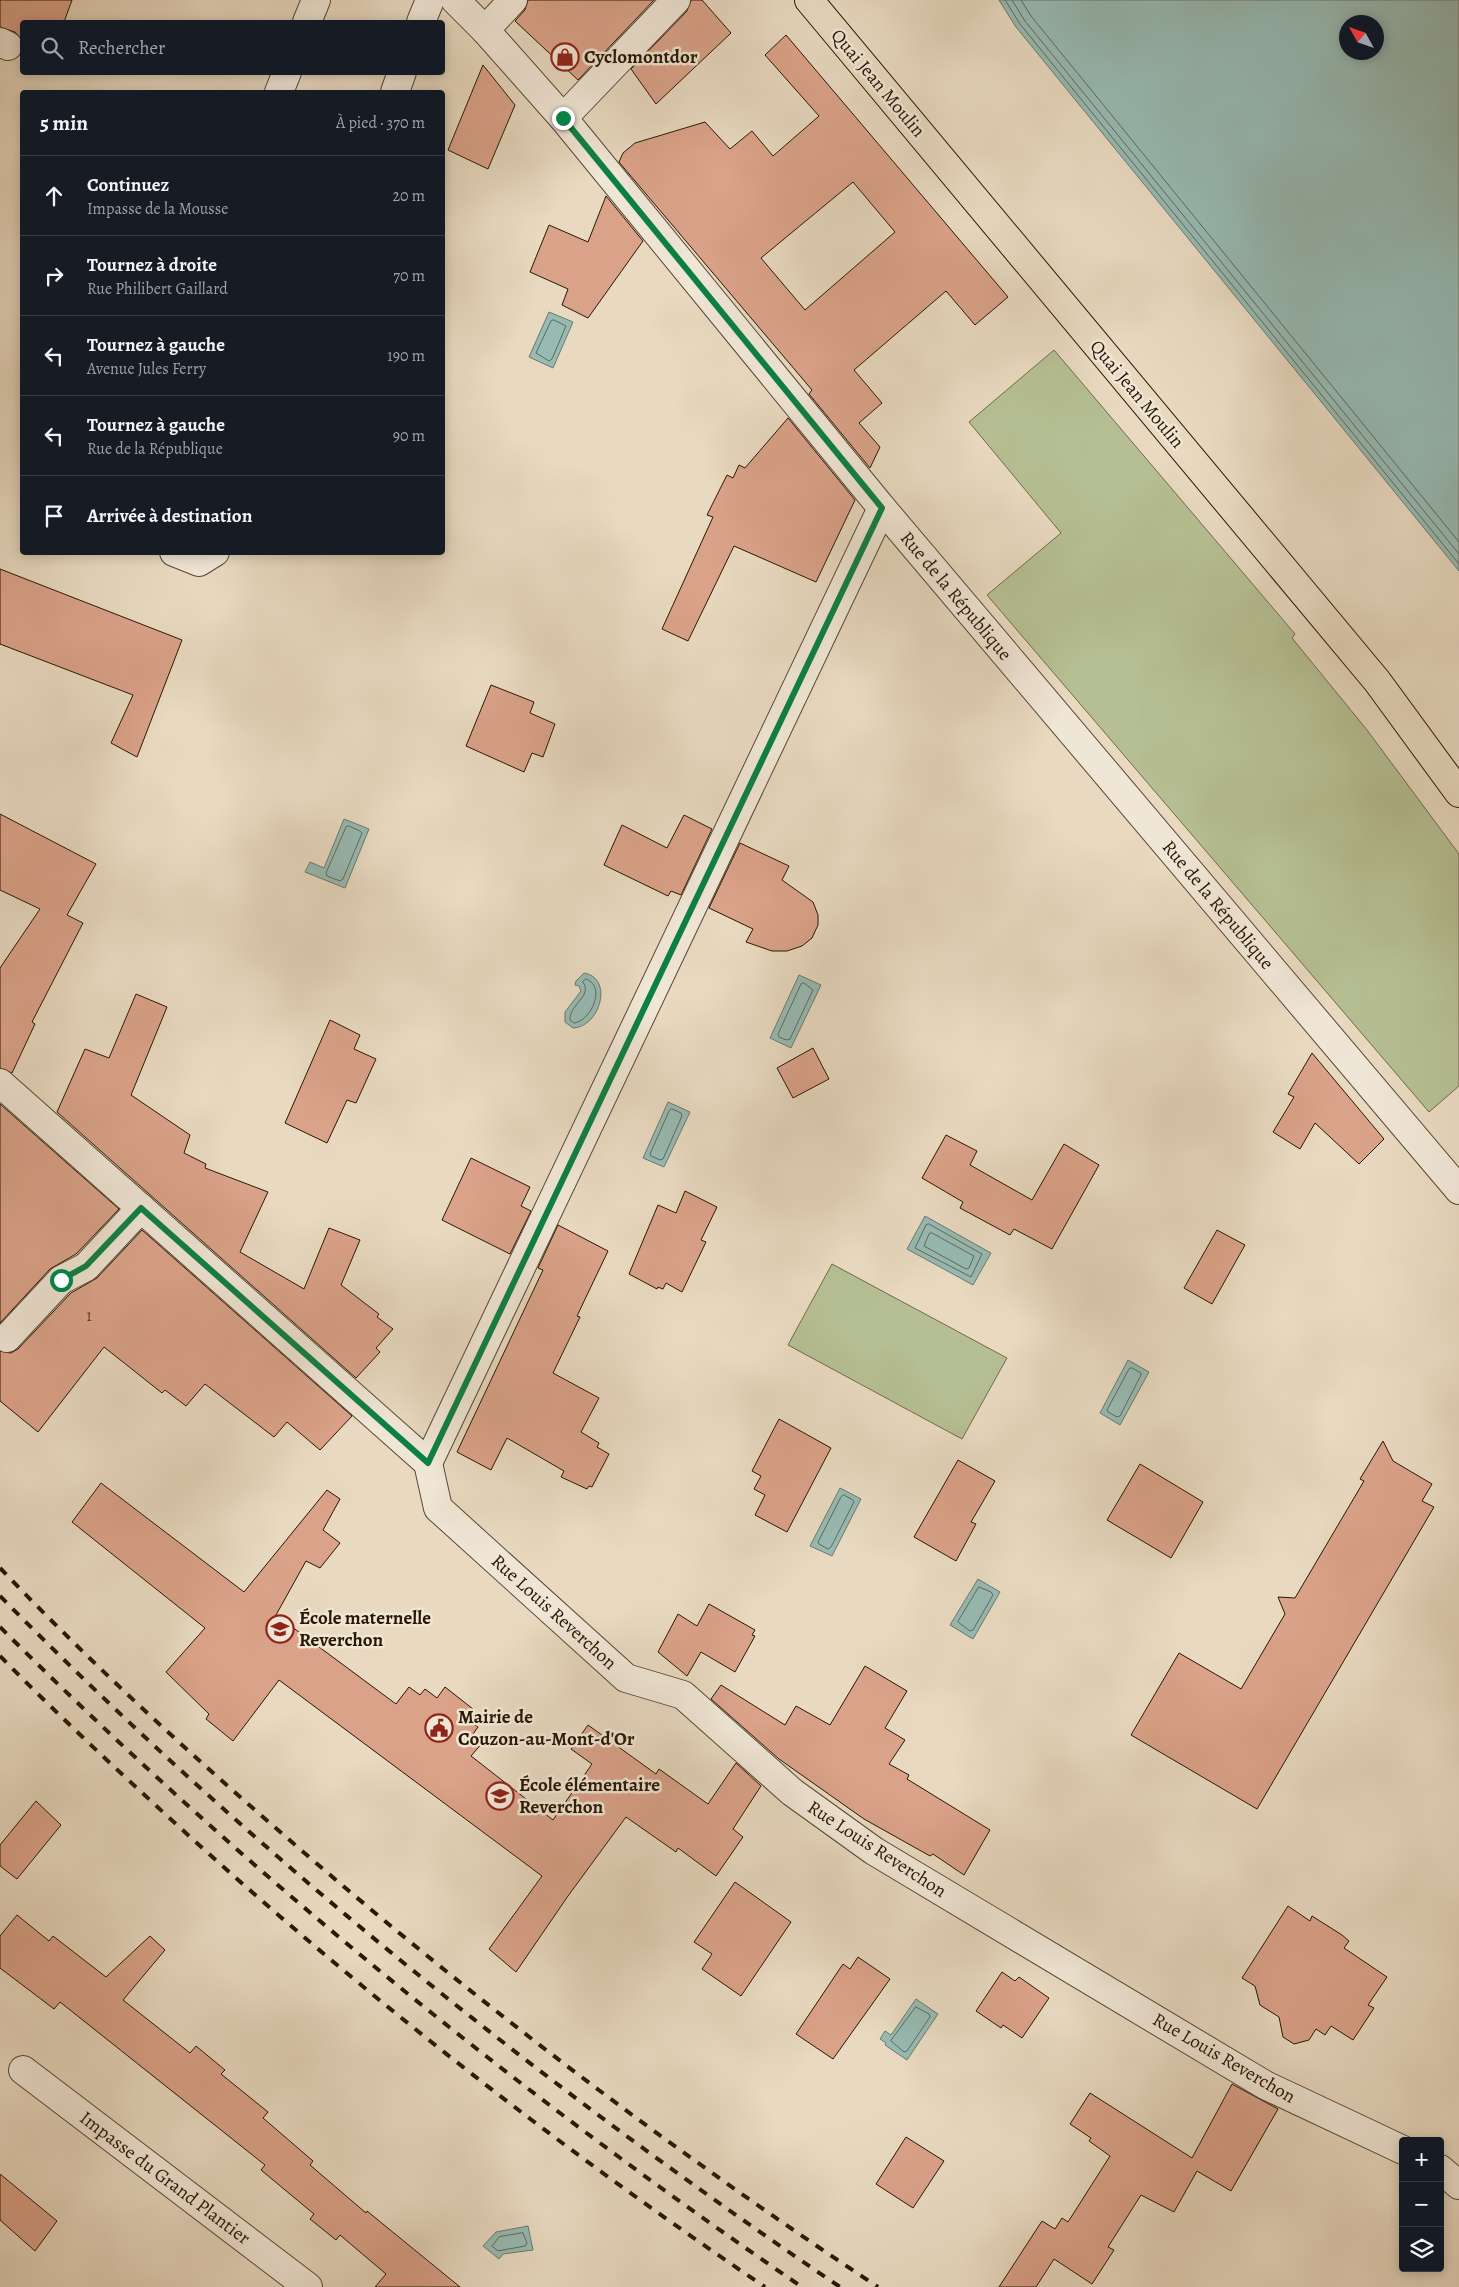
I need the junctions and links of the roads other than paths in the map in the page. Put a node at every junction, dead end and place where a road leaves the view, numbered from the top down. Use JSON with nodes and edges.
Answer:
{"nodes":[{"id":1,"x":316,"y":0,"type":"edge"},
{"id":2,"x":430,"y":0,"type":"edge"},
{"id":3,"x":455,"y":0,"type":"edge"},
{"id":4,"x":513,"y":0,"type":"edge"},
{"id":5,"x":676,"y":0,"type":"edge"},
{"id":6,"x":809,"y":0,"type":"edge"},
{"id":7,"x":308,"y":20,"type":"edge"},
{"id":8,"x":422,"y":20,"type":"edge"},
{"id":9,"x":485,"y":30,"type":"junction"},
{"id":10,"x":286,"y":75,"type":"edge"},
{"id":11,"x":401,"y":75,"type":"edge"},
{"id":12,"x":279,"y":90,"type":"edge"},
{"id":13,"x":396,"y":90,"type":"edge"},
{"id":14,"x":563,"y":118,"type":"junction"},
{"id":15,"x":882,"y":508,"type":"junction"},
{"id":16,"x":182,"y":555,"type":"edge"},
{"id":17,"x":210,"y":555,"type":"edge"},
{"id":18,"x":1459,"y":793,"type":"edge"},
{"id":19,"x":0,"y":1083,"type":"edge"},
{"id":20,"x":1459,"y":1190,"type":"edge"},
{"id":21,"x":141,"y":1208,"type":"junction"},
{"id":22,"x":7,"y":1338,"type":"dead end"},
{"id":23,"x":428,"y":1463,"type":"junction"},
{"id":24,"x":23,"y":2070,"type":"dead end"},
{"id":25,"x":1399,"y":2148,"type":"edge"},
{"id":26,"x":1444,"y":2172,"type":"edge"},
{"id":27,"x":1459,"y":2185,"type":"edge"},
{"id":28,"x":308,"y":2287,"type":"edge"}],
"edges":[{"from":1,"to":7,"type":"street"},
{"from":2,"to":8,"type":"street"},
{"from":3,"to":9,"type":"street","name":"Rue de la République"},
{"from":4,"to":9,"type":"street"},
{"from":5,"to":14,"type":"street"},
{"from":6,"to":18,"type":"main road","name":"Quai Jean Moulin"},
{"from":9,"to":14,"type":"street","name":"Rue de la République"},
{"from":10,"to":12,"type":"street"},
{"from":11,"to":13,"type":"street"},
{"from":14,"to":15,"type":"street","name":"Rue de la République"},
{"from":15,"to":20,"type":"street","name":"Rue de la République"},
{"from":15,"to":23,"type":"street"},
{"from":16,"to":17,"type":"street"},
{"from":19,"to":21,"type":"street"},
{"from":21,"to":22,"type":"street"},
{"from":21,"to":23,"type":"street"},
{"from":23,"to":25,"type":"street","name":"Rue Louis Reverchon"},
{"from":24,"to":28,"type":"street","name":"Impasse du Grand Plantier"},
{"from":26,"to":27,"type":"street"}]}
